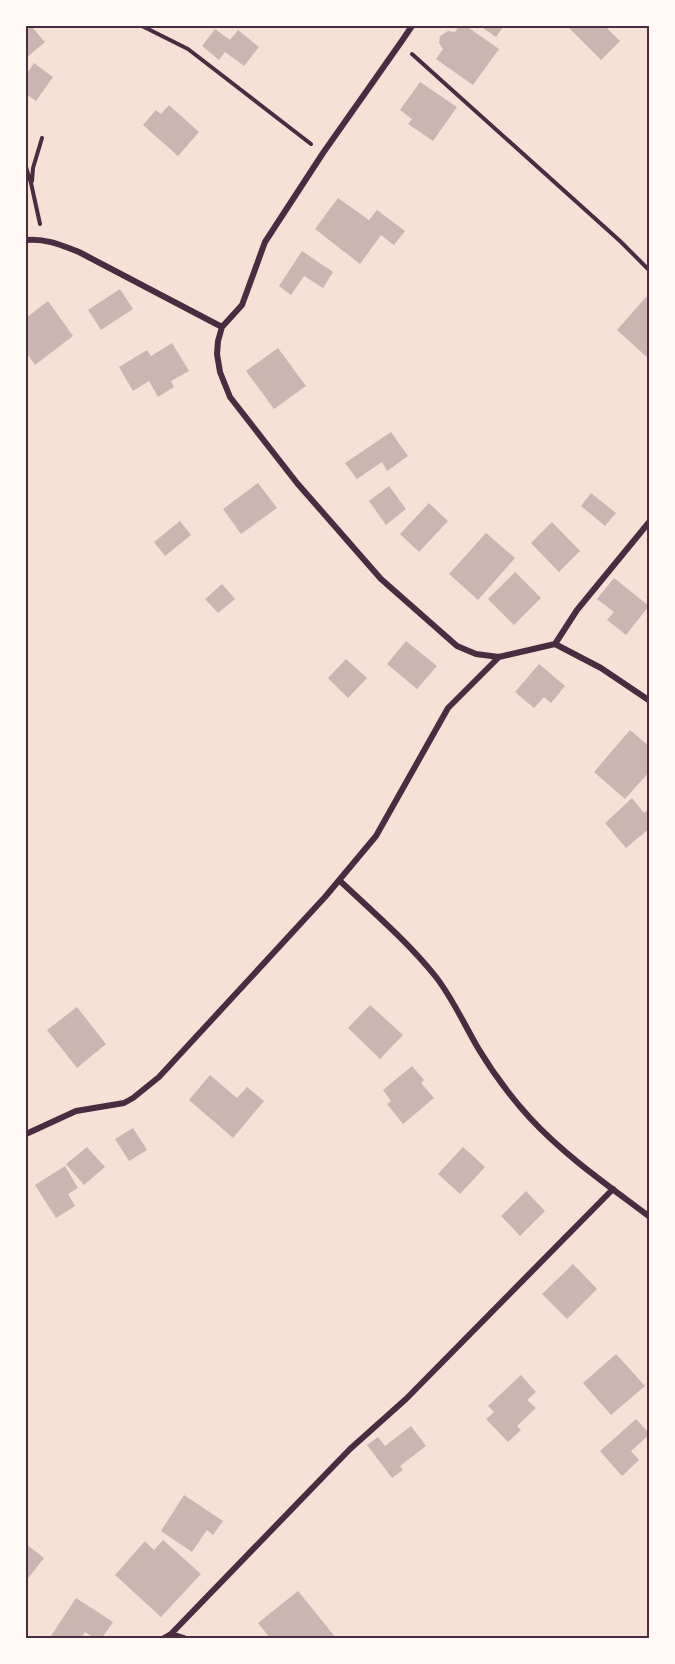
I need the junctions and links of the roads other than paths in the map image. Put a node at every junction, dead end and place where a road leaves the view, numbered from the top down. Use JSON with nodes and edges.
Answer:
{"nodes":[{"id":1,"x":411,"y":26,"type":"edge"},
{"id":2,"x":26,"y":240,"type":"edge"},
{"id":3,"x":222,"y":327,"type":"junction"},
{"id":4,"x":650,"y":521,"type":"edge"},
{"id":5,"x":555,"y":644,"type":"junction"},
{"id":6,"x":499,"y":657,"type":"junction"},
{"id":7,"x":650,"y":701,"type":"edge"},
{"id":8,"x":339,"y":880,"type":"junction"},
{"id":9,"x":26,"y":1134,"type":"edge"},
{"id":10,"x":613,"y":1189,"type":"junction"},
{"id":11,"x":650,"y":1217,"type":"edge"},
{"id":12,"x":171,"y":1634,"type":"junction"},
{"id":13,"x":164,"y":1638,"type":"edge"},
{"id":14,"x":184,"y":1638,"type":"edge"}],
"edges":[{"from":1,"to":3,"type":"street"},
{"from":2,"to":3,"type":"street"},
{"from":3,"to":6,"type":"street"},
{"from":4,"to":5,"type":"street"},
{"from":5,"to":6,"type":"street"},
{"from":5,"to":7,"type":"street"},
{"from":6,"to":8,"type":"street"},
{"from":8,"to":9,"type":"street"},
{"from":8,"to":10,"type":"street"},
{"from":10,"to":11,"type":"street"},
{"from":10,"to":12,"type":"street"},
{"from":12,"to":13,"type":"street"},
{"from":12,"to":14,"type":"street"}]}
